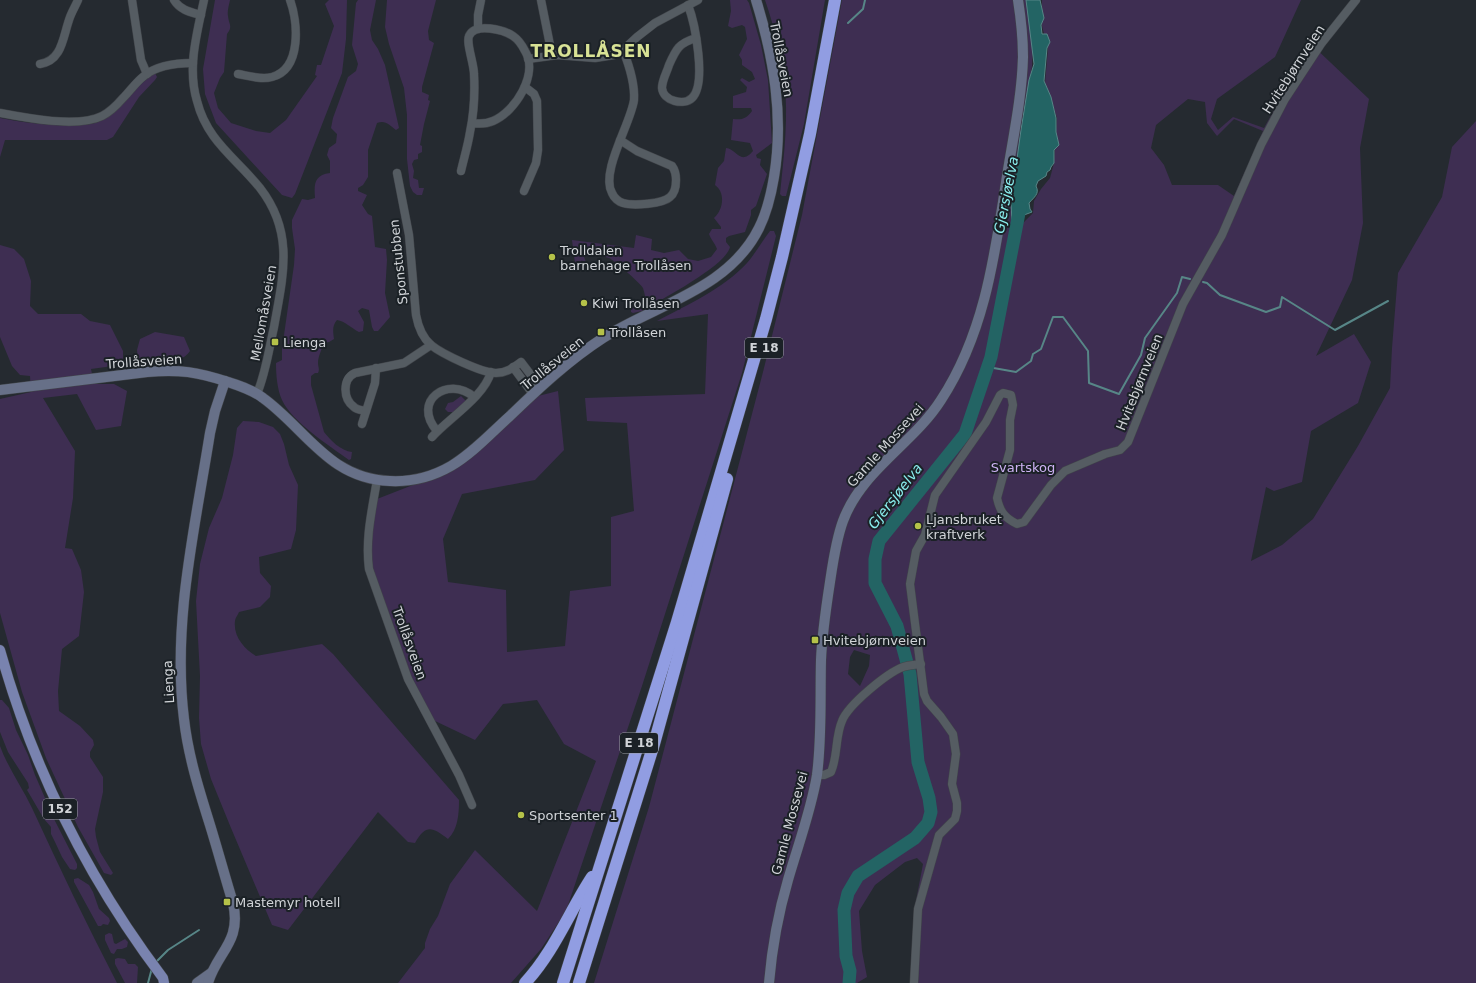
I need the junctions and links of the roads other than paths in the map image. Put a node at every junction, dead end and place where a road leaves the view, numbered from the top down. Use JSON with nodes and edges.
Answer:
{"nodes":[{"id":1,"x":78,"y":0,"type":"edge"},
{"id":2,"x":132,"y":0,"type":"edge"},
{"id":3,"x":174,"y":0,"type":"edge"},
{"id":4,"x":204,"y":0,"type":"edge"},
{"id":5,"x":290,"y":0,"type":"edge"},
{"id":6,"x":481,"y":0,"type":"edge"},
{"id":7,"x":541,"y":0,"type":"edge"},
{"id":8,"x":698,"y":0,"type":"edge"},
{"id":9,"x":756,"y":0,"type":"edge"},
{"id":10,"x":835,"y":0,"type":"edge"},
{"id":11,"x":841,"y":0,"type":"edge"},
{"id":12,"x":1018,"y":0,"type":"edge"},
{"id":13,"x":1356,"y":0,"type":"edge"},
{"id":14,"x":688,"y":5,"type":"junction"},
{"id":15,"x":201,"y":15,"type":"junction"},
{"id":16,"x":478,"y":28,"type":"junction"},
{"id":17,"x":696,"y":38,"type":"junction"},
{"id":18,"x":623,"y":50,"type":"junction"},
{"id":19,"x":552,"y":55,"type":"junction"},
{"id":20,"x":528,"y":59,"type":"junction"},
{"id":21,"x":193,"y":63,"type":"junction"},
{"id":22,"x":40,"y":64,"type":"dead end"},
{"id":23,"x":147,"y":74,"type":"junction"},
{"id":24,"x":238,"y":74,"type":"dead end"},
{"id":25,"x":525,"y":87,"type":"junction"},
{"id":26,"x":0,"y":113,"type":"edge"},
{"id":27,"x":472,"y":123,"type":"junction"},
{"id":28,"x":620,"y":140,"type":"junction"},
{"id":29,"x":461,"y":170,"type":"dead end"},
{"id":30,"x":397,"y":173,"type":"dead end"},
{"id":31,"x":524,"y":191,"type":"dead end"},
{"id":32,"x":431,"y":345,"type":"junction"},
{"id":33,"x":513,"y":367,"type":"junction"},
{"id":34,"x":376,"y":368,"type":"junction"},
{"id":35,"x":491,"y":372,"type":"junction"},
{"id":36,"x":225,"y":381,"type":"junction"},
{"id":37,"x":0,"y":390,"type":"edge"},
{"id":38,"x":537,"y":391,"type":"junction"},
{"id":39,"x":257,"y":394,"type":"junction"},
{"id":40,"x":474,"y":397,"type":"junction"},
{"id":41,"x":366,"y":411,"type":"junction"},
{"id":42,"x":362,"y":424,"type":"dead end"},
{"id":43,"x":378,"y":480,"type":"junction"},
{"id":44,"x":0,"y":650,"type":"edge"},
{"id":45,"x":917,"y":664,"type":"junction"},
{"id":46,"x":816,"y":775,"type":"junction"},
{"id":47,"x":472,"y":805,"type":"dead end"},
{"id":48,"x":601,"y":864,"type":"junction"},
{"id":49,"x":211,"y":973,"type":"junction"},
{"id":50,"x":166,"y":981,"type":"edge"},
{"id":51,"x":197,"y":983,"type":"edge"},
{"id":52,"x":208,"y":983,"type":"edge"},
{"id":53,"x":525,"y":983,"type":"edge"},
{"id":54,"x":562,"y":983,"type":"edge"},
{"id":55,"x":579,"y":983,"type":"edge"},
{"id":56,"x":769,"y":983,"type":"edge"},
{"id":57,"x":914,"y":983,"type":"edge"}],
"edges":[{"from":1,"to":22,"type":"street"},
{"from":2,"to":23,"type":"street"},
{"from":3,"to":15,"type":"street"},
{"from":4,"to":15,"type":"street","name":"Mellomåsveien"},
{"from":5,"to":24,"type":"street"},
{"from":6,"to":16,"type":"street"},
{"from":7,"to":19,"type":"street"},
{"from":8,"to":14,"type":"street"},
{"from":9,"to":38,"type":"street","name":"Trollåsveien"},
{"from":10,"to":48,"type":"highway","number":"E 18"},
{"from":11,"to":55,"type":"highway","number":"E 18"},
{"from":12,"to":46,"type":"street","name":"Gamle Mossevei"},
{"from":13,"to":45,"type":"street","name":"Hvitebjørnveien"},
{"from":14,"to":17,"type":"street"},
{"from":14,"to":18,"type":"street"},
{"from":15,"to":21,"type":"street","name":"Mellomåsveien"},
{"from":16,"to":20,"type":"street"},
{"from":16,"to":27,"type":"street"},
{"from":17,"to":17,"type":"street"},
{"from":18,"to":19,"type":"street"},
{"from":18,"to":28,"type":"street"},
{"from":19,"to":20,"type":"street"},
{"from":20,"to":25,"type":"street"},
{"from":21,"to":23,"type":"street"},
{"from":21,"to":39,"type":"street","name":"Mellomåsveien"},
{"from":23,"to":26,"type":"street"},
{"from":25,"to":27,"type":"street"},
{"from":25,"to":31,"type":"street"},
{"from":27,"to":29,"type":"street"},
{"from":28,"to":28,"type":"street"},
{"from":30,"to":32,"type":"street","name":"Sponstubben"},
{"from":32,"to":34,"type":"street"},
{"from":32,"to":35,"type":"street","name":"Sponstubben"},
{"from":33,"to":35,"type":"street","name":"Sponstubben"},
{"from":33,"to":38,"type":"street"},
{"from":33,"to":38,"type":"street","name":"Sponstubben"},
{"from":34,"to":41,"type":"street"},
{"from":34,"to":41,"type":"street"},
{"from":35,"to":40,"type":"street"},
{"from":36,"to":37,"type":"street","name":"Trollåsveien"},
{"from":36,"to":39,"type":"street","name":"Trollåsveien"},
{"from":36,"to":49,"type":"street","name":"Lienga"},
{"from":38,"to":43,"type":"street","name":"Trollåsveien"},
{"from":39,"to":43,"type":"street","name":"Trollåsveien"},
{"from":40,"to":40,"type":"street"},
{"from":41,"to":42,"type":"street"},
{"from":43,"to":47,"type":"street","name":"Trollåsveien"},
{"from":44,"to":50,"type":"main road","number":"152"},
{"from":45,"to":46,"type":"street"},
{"from":45,"to":57,"type":"street"},
{"from":46,"to":56,"type":"street","name":"Gamle Mossevei"},
{"from":48,"to":53,"type":"highway","number":"E 18"},
{"from":48,"to":54,"type":"highway","number":"E 18"},
{"from":49,"to":51,"type":"street","name":"Lienga"},
{"from":49,"to":52,"type":"street","name":"Lienga"}]}
